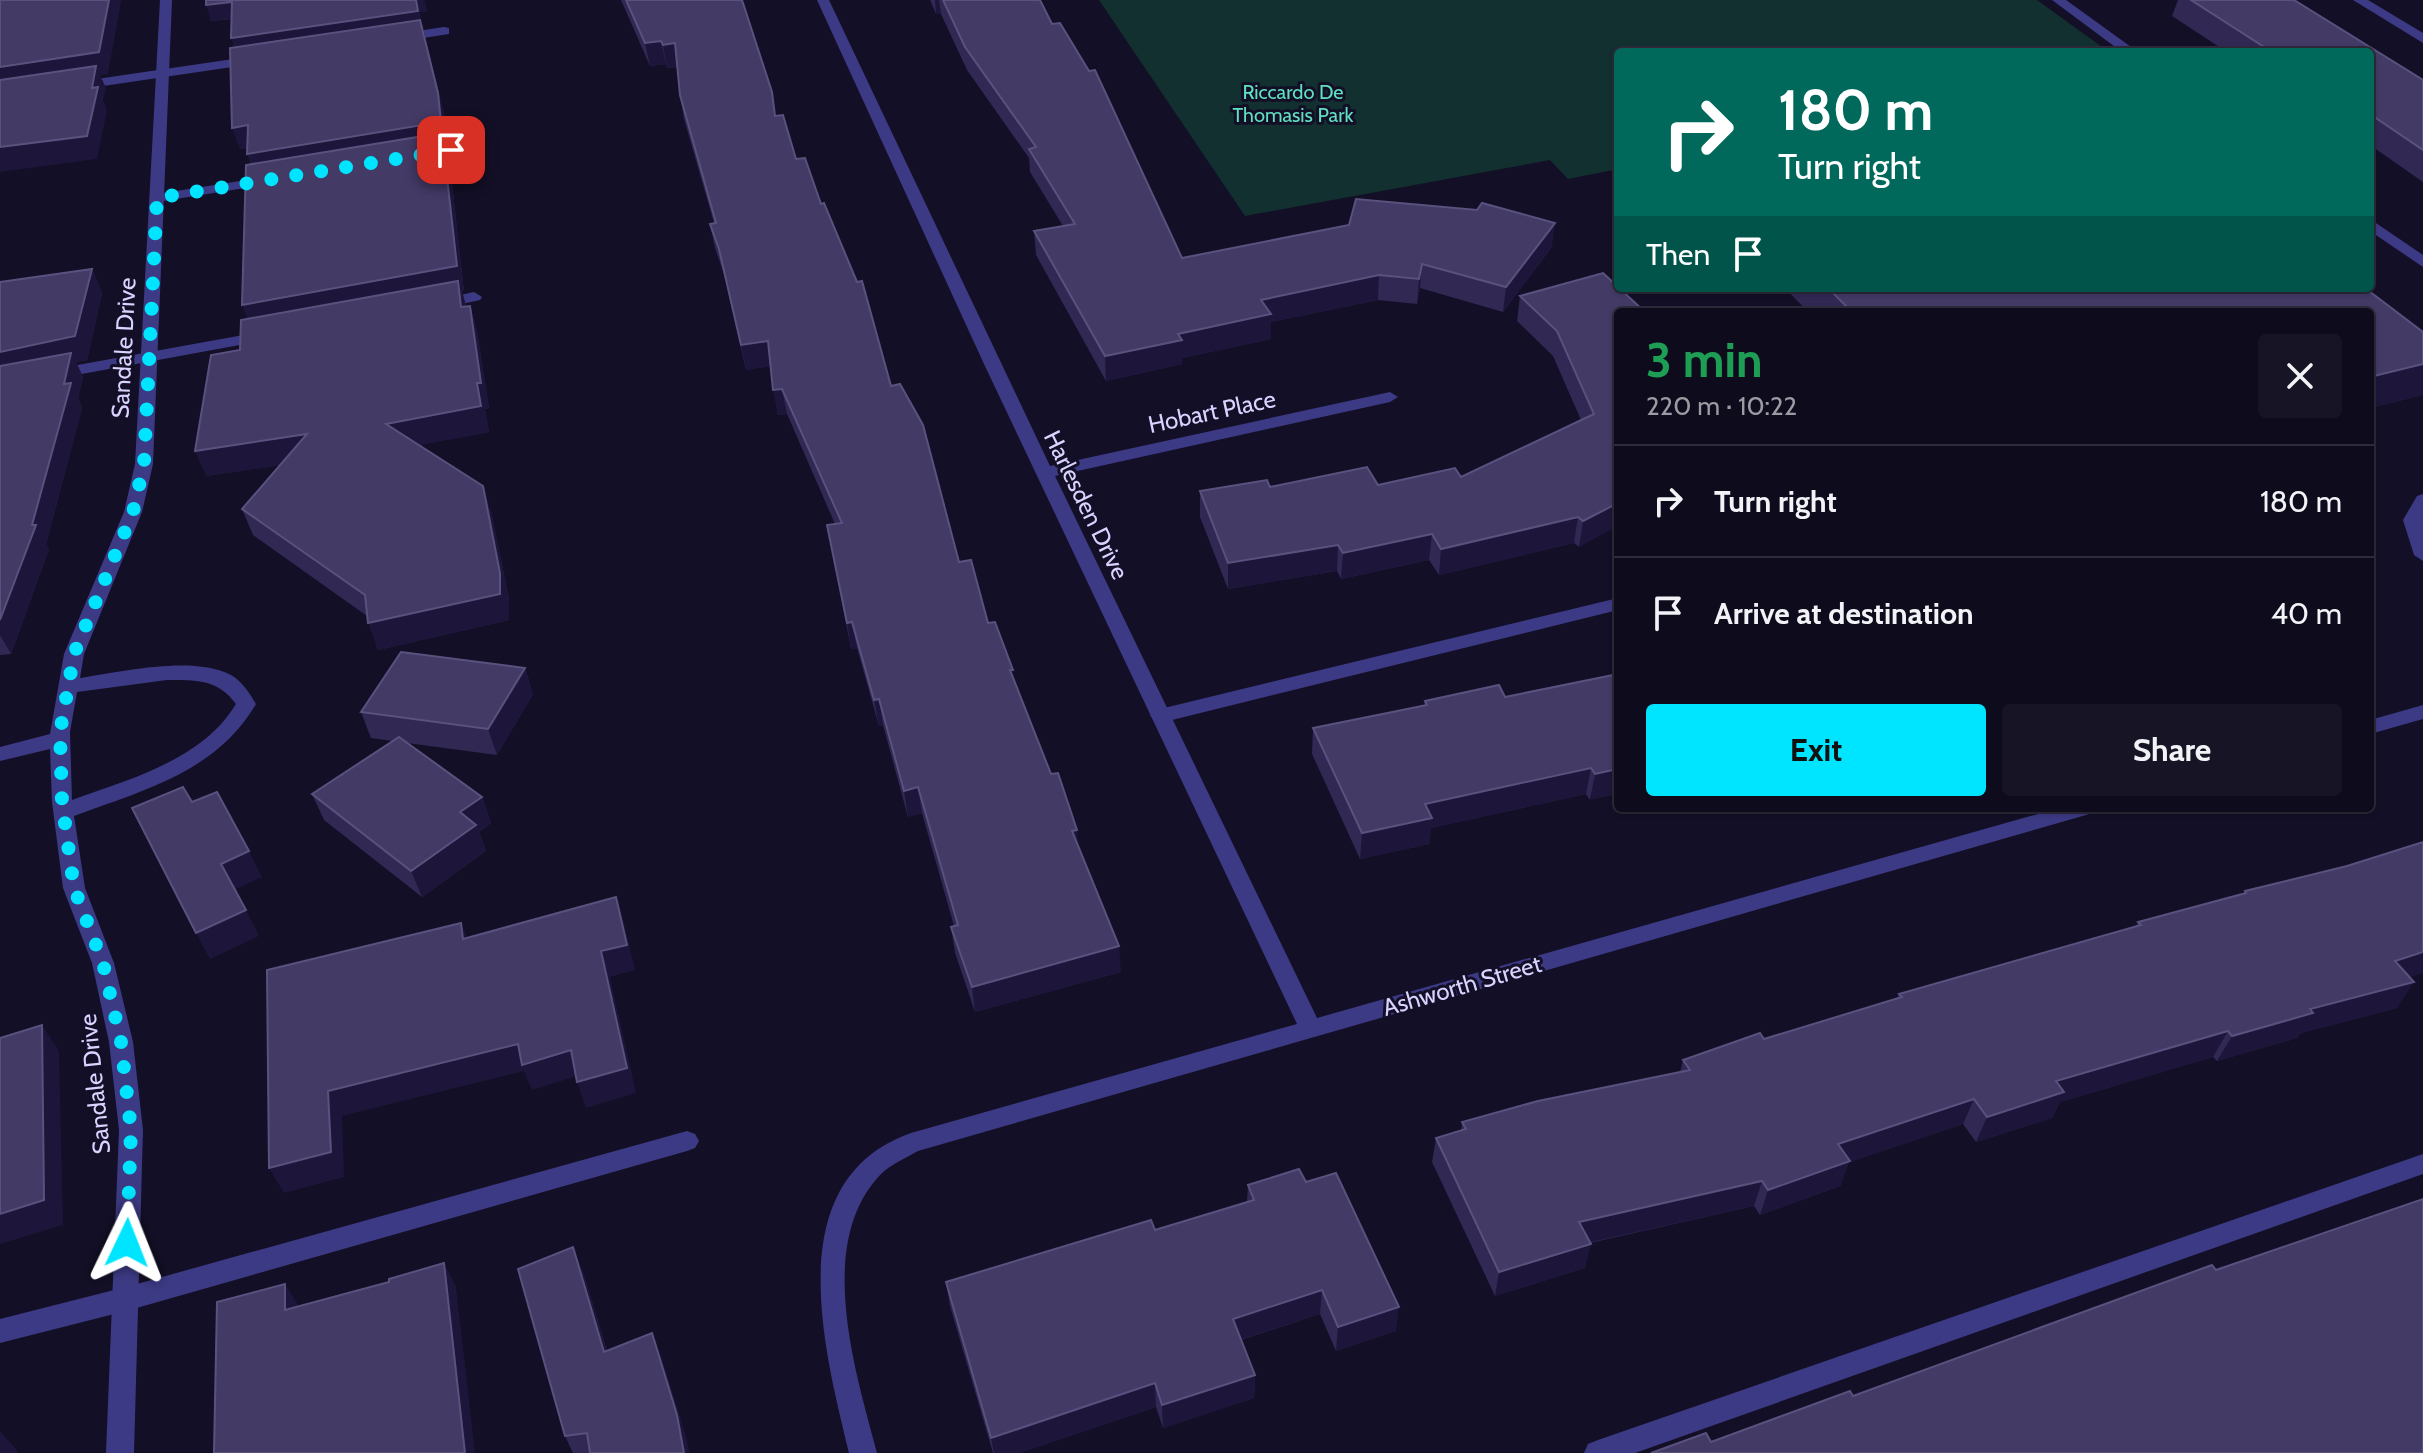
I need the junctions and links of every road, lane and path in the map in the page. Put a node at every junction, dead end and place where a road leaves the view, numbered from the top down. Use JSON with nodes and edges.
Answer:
{"nodes":[{"id":1,"x":166,"y":0,"type":"edge"},
{"id":2,"x":823,"y":0,"type":"edge"},
{"id":3,"x":2058,"y":0,"type":"edge"},
{"id":4,"x":2359,"y":0,"type":"edge"},
{"id":5,"x":444,"y":31,"type":"dead end"},
{"id":6,"x":2423,"y":39,"type":"edge"},
{"id":7,"x":382,"y":40,"type":"edge"},
{"id":8,"x":2125,"y":48,"type":"edge"},
{"id":9,"x":272,"y":57,"type":"edge"},
{"id":10,"x":162,"y":74,"type":"junction"},
{"id":11,"x":59,"y":89,"type":"edge"},
{"id":12,"x":281,"y":178,"type":"edge"},
{"id":13,"x":157,"y":198,"type":"junction"},
{"id":14,"x":2374,"y":227,"type":"edge"},
{"id":15,"x":2423,"y":262,"type":"edge"},
{"id":16,"x":474,"y":297,"type":"dead end"},
{"id":17,"x":428,"y":306,"type":"edge"},
{"id":18,"x":288,"y":332,"type":"edge"},
{"id":19,"x":149,"y":358,"type":"junction"},
{"id":20,"x":0,"y":384,"type":"edge"},
{"id":21,"x":1390,"y":397,"type":"dead end"},
{"id":22,"x":1044,"y":473,"type":"junction"},
{"id":23,"x":2423,"y":500,"type":"edge"},
{"id":24,"x":2423,"y":555,"type":"edge"},
{"id":25,"x":1614,"y":605,"type":"edge"},
{"id":26,"x":68,"y":686,"type":"junction"},
{"id":27,"x":2423,"y":712,"type":"edge"},
{"id":28,"x":1160,"y":716,"type":"junction"},
{"id":29,"x":2374,"y":726,"type":"edge"},
{"id":30,"x":60,"y":739,"type":"junction"},
{"id":31,"x":0,"y":754,"type":"edge"},
{"id":32,"x":63,"y":812,"type":"junction"},
{"id":33,"x":2072,"y":812,"type":"edge"},
{"id":34,"x":1311,"y":1029,"type":"junction"},
{"id":35,"x":687,"y":1141,"type":"dead end"},
{"id":36,"x":2423,"y":1164,"type":"edge"},
{"id":37,"x":126,"y":1299,"type":"junction"},
{"id":38,"x":0,"y":1331,"type":"edge"},
{"id":39,"x":120,"y":1453,"type":"edge"},
{"id":40,"x":863,"y":1453,"type":"edge"},
{"id":41,"x":1598,"y":1453,"type":"edge"}],
"edges":[{"from":1,"to":10,"type":"street","name":"Sandale Drive"},
{"from":2,"to":22,"type":"street","name":"Harlesden Drive"},
{"from":3,"to":8,"type":"street"},
{"from":4,"to":6,"type":"street"},
{"from":5,"to":7,"type":"street"},
{"from":9,"to":10,"type":"street"},
{"from":10,"to":11,"type":"street"},
{"from":10,"to":13,"type":"street","name":"Sandale Drive"},
{"from":12,"to":13,"type":"street"},
{"from":13,"to":19,"type":"street","name":"Sandale Drive"},
{"from":14,"to":15,"type":"street"},
{"from":16,"to":17,"type":"street"},
{"from":18,"to":19,"type":"street"},
{"from":19,"to":20,"type":"street"},
{"from":19,"to":26,"type":"street","name":"Sandale Drive"},
{"from":21,"to":22,"type":"street","name":"Hobart Place"},
{"from":22,"to":28,"type":"street","name":"Harlesden Drive"},
{"from":23,"to":24,"type":"street"},
{"from":25,"to":28,"type":"street"},
{"from":26,"to":30,"type":"street","name":"Sandale Drive"},
{"from":26,"to":32,"type":"street"},
{"from":27,"to":29,"type":"street"},
{"from":28,"to":34,"type":"street","name":"Harlesden Drive"},
{"from":30,"to":31,"type":"street"},
{"from":30,"to":32,"type":"street","name":"Sandale Drive"},
{"from":32,"to":37,"type":"street","name":"Sandale Drive"},
{"from":33,"to":34,"type":"street","name":"Ashworth Street"},
{"from":34,"to":40,"type":"street","name":"Ashworth Street"},
{"from":35,"to":37,"type":"street"},
{"from":36,"to":41,"type":"street"},
{"from":37,"to":38,"type":"street"},
{"from":37,"to":39,"type":"street","name":"Sandale Drive"}]}
